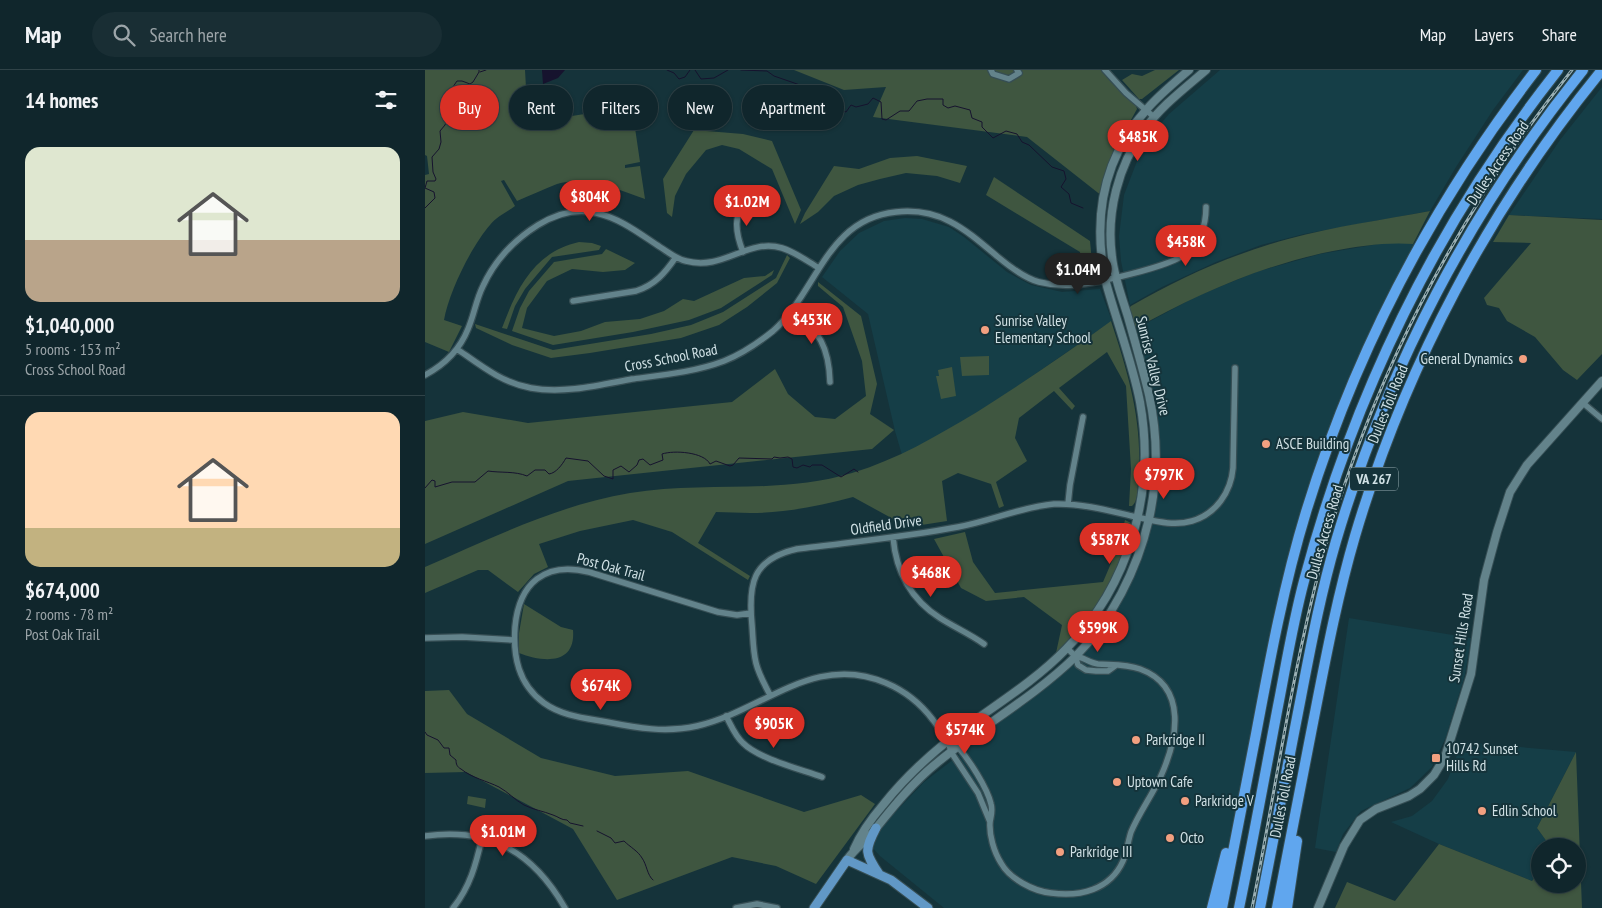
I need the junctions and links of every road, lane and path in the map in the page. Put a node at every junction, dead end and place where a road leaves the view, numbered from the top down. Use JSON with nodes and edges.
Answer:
{"nodes":[{"id":1,"x":991,"y":70,"type":"edge"},
{"id":2,"x":1017,"y":70,"type":"edge"},
{"id":3,"x":1105,"y":70,"type":"edge"},
{"id":4,"x":1189,"y":70,"type":"edge"},
{"id":5,"x":1206,"y":70,"type":"edge"},
{"id":6,"x":1536,"y":70,"type":"edge"},
{"id":7,"x":1558,"y":70,"type":"edge"},
{"id":8,"x":1583,"y":70,"type":"edge"},
{"id":9,"x":1602,"y":70,"type":"edge"},
{"id":10,"x":1146,"y":110,"type":"junction"},
{"id":11,"x":1154,"y":117,"type":"junction"},
{"id":12,"x":750,"y":200,"type":"dead end"},
{"id":13,"x":1206,"y":207,"type":"dead end"},
{"id":14,"x":743,"y":252,"type":"junction"},
{"id":15,"x":676,"y":257,"type":"junction"},
{"id":16,"x":819,"y":268,"type":"junction"},
{"id":17,"x":1116,"y":276,"type":"junction"},
{"id":18,"x":1105,"y":279,"type":"junction"},
{"id":19,"x":573,"y":301,"type":"dead end"},
{"id":20,"x":793,"y":310,"type":"junction"},
{"id":21,"x":457,"y":349,"type":"junction"},
{"id":22,"x":1235,"y":368,"type":"dead end"},
{"id":23,"x":425,"y":375,"type":"edge"},
{"id":24,"x":1602,"y":381,"type":"edge"},
{"id":25,"x":830,"y":382,"type":"dead end"},
{"id":26,"x":1583,"y":403,"type":"junction"},
{"id":27,"x":1083,"y":417,"type":"dead end"},
{"id":28,"x":1602,"y":419,"type":"edge"},
{"id":29,"x":1068,"y":504,"type":"junction"},
{"id":30,"x":1138,"y":517,"type":"junction"},
{"id":31,"x":1149,"y":520,"type":"junction"},
{"id":32,"x":893,"y":537,"type":"junction"},
{"id":33,"x":751,"y":613,"type":"junction"},
{"id":34,"x":425,"y":638,"type":"edge"},
{"id":35,"x":514,"y":640,"type":"junction"},
{"id":36,"x":984,"y":644,"type":"dead end"},
{"id":37,"x":1067,"y":648,"type":"junction"},
{"id":38,"x":1075,"y":656,"type":"junction"},
{"id":39,"x":1115,"y":666,"type":"junction"},
{"id":40,"x":770,"y":696,"type":"junction"},
{"id":41,"x":726,"y":716,"type":"junction"},
{"id":42,"x":1311,"y":731,"type":"junction"},
{"id":43,"x":948,"y":740,"type":"junction"},
{"id":44,"x":1255,"y":740,"type":"junction"},
{"id":45,"x":957,"y":746,"type":"junction"},
{"id":46,"x":951,"y":752,"type":"junction"},
{"id":47,"x":823,"y":777,"type":"dead end"},
{"id":48,"x":990,"y":822,"type":"junction"},
{"id":49,"x":876,"y":828,"type":"junction"},
{"id":50,"x":425,"y":836,"type":"edge"},
{"id":51,"x":483,"y":838,"type":"junction"},
{"id":52,"x":853,"y":851,"type":"junction"},
{"id":53,"x":847,"y":860,"type":"junction"},
{"id":54,"x":880,"y":874,"type":"junction"},
{"id":55,"x":453,"y":908,"type":"edge"},
{"id":56,"x":565,"y":908,"type":"edge"},
{"id":57,"x":736,"y":908,"type":"edge"},
{"id":58,"x":777,"y":908,"type":"edge"},
{"id":59,"x":814,"y":908,"type":"edge"},
{"id":60,"x":928,"y":908,"type":"edge"},
{"id":61,"x":1212,"y":908,"type":"edge"},
{"id":62,"x":1222,"y":908,"type":"edge"},
{"id":63,"x":1239,"y":908,"type":"edge"},
{"id":64,"x":1261,"y":908,"type":"edge"},
{"id":65,"x":1277,"y":908,"type":"edge"},
{"id":66,"x":1287,"y":908,"type":"edge"},
{"id":67,"x":1318,"y":908,"type":"edge"}],
"edges":[{"from":1,"to":2,"type":"street"},
{"from":3,"to":10,"type":"street"},
{"from":4,"to":10,"type":"main road","name":"Sunrise Valley Drive"},
{"from":5,"to":11,"type":"main road","name":"Sunrise Valley Drive"},
{"from":6,"to":44,"type":"highway"},
{"from":7,"to":63,"type":"highway","name":"Dulles Access Road"},
{"from":8,"to":64,"type":"highway","name":"Dulles Access Road"},
{"from":9,"to":42,"type":"highway","name":"Dulles Toll Road","number":"VA 267"},
{"from":10,"to":11,"type":"street"},
{"from":10,"to":18,"type":"main road","name":"Sunrise Valley Drive"},
{"from":11,"to":17,"type":"main road","name":"Sunrise Valley Drive"},
{"from":12,"to":14,"type":"street"},
{"from":13,"to":17,"type":"street","name":"Cross School Road"},
{"from":14,"to":15,"type":"street"},
{"from":14,"to":16,"type":"street"},
{"from":15,"to":19,"type":"street"},
{"from":15,"to":21,"type":"street"},
{"from":16,"to":18,"type":"street","name":"Cross School Road"},
{"from":16,"to":20,"type":"street","name":"Cross School Road"},
{"from":17,"to":18,"type":"street","name":"Cross School Road"},
{"from":17,"to":31,"type":"main road","name":"Sunrise Valley Drive"},
{"from":18,"to":30,"type":"main road","name":"Sunrise Valley Drive"},
{"from":20,"to":21,"type":"street","name":"Cross School Road"},
{"from":20,"to":25,"type":"street"},
{"from":21,"to":23,"type":"street"},
{"from":22,"to":31,"type":"street","name":"Oldfield Drive"},
{"from":24,"to":26,"type":"main road","name":"Sunset Hills Road"},
{"from":26,"to":28,"type":"street"},
{"from":26,"to":67,"type":"main road","name":"Sunset Hills Road"},
{"from":27,"to":29,"type":"street"},
{"from":29,"to":30,"type":"street","name":"Oldfield Drive"},
{"from":29,"to":32,"type":"street","name":"Oldfield Drive"},
{"from":30,"to":31,"type":"street","name":"Oldfield Drive"},
{"from":30,"to":37,"type":"main road","name":"Sunrise Valley Drive"},
{"from":31,"to":38,"type":"main road","name":"Sunrise Valley Drive"},
{"from":32,"to":33,"type":"street","name":"Oldfield Drive"},
{"from":32,"to":36,"type":"street"},
{"from":33,"to":35,"type":"street","name":"Post Oak Trail"},
{"from":33,"to":40,"type":"street","name":"Oldfield Drive"},
{"from":34,"to":35,"type":"street"},
{"from":35,"to":41,"type":"street","name":"Post Oak Trail"},
{"from":37,"to":38,"type":"street"},
{"from":37,"to":43,"type":"main road","name":"Sunrise Valley Drive"},
{"from":38,"to":39,"type":"street"},
{"from":38,"to":39,"type":"street"},
{"from":38,"to":45,"type":"main road","name":"Sunrise Valley Drive"},
{"from":39,"to":48,"type":"street"},
{"from":40,"to":41,"type":"street","name":"Post Oak Trail"},
{"from":40,"to":43,"type":"street","name":"Post Oak Trail"},
{"from":41,"to":47,"type":"street"},
{"from":42,"to":65,"type":"highway","name":"Dulles Toll Road","number":"VA 267"},
{"from":42,"to":66,"type":"highway"},
{"from":43,"to":45,"type":"street"},
{"from":43,"to":46,"type":"street"},
{"from":43,"to":52,"type":"main road","name":"Sunrise Valley Drive"},
{"from":44,"to":61,"type":"highway"},
{"from":44,"to":62,"type":"highway"},
{"from":45,"to":46,"type":"main road","name":"Sunrise Valley Drive"},
{"from":45,"to":48,"type":"street"},
{"from":46,"to":48,"type":"street"},
{"from":46,"to":49,"type":"main road","name":"Sunrise Valley Drive"},
{"from":49,"to":52,"type":"main road","name":"Sunrise Valley Drive"},
{"from":49,"to":54,"type":"main road"},
{"from":50,"to":51,"type":"street"},
{"from":51,"to":55,"type":"street"},
{"from":51,"to":56,"type":"street"},
{"from":52,"to":53,"type":"main road","name":"Sunrise Valley Drive"},
{"from":53,"to":54,"type":"main road"},
{"from":53,"to":59,"type":"main road"},
{"from":54,"to":60,"type":"main road"},
{"from":57,"to":58,"type":"street"}]}
